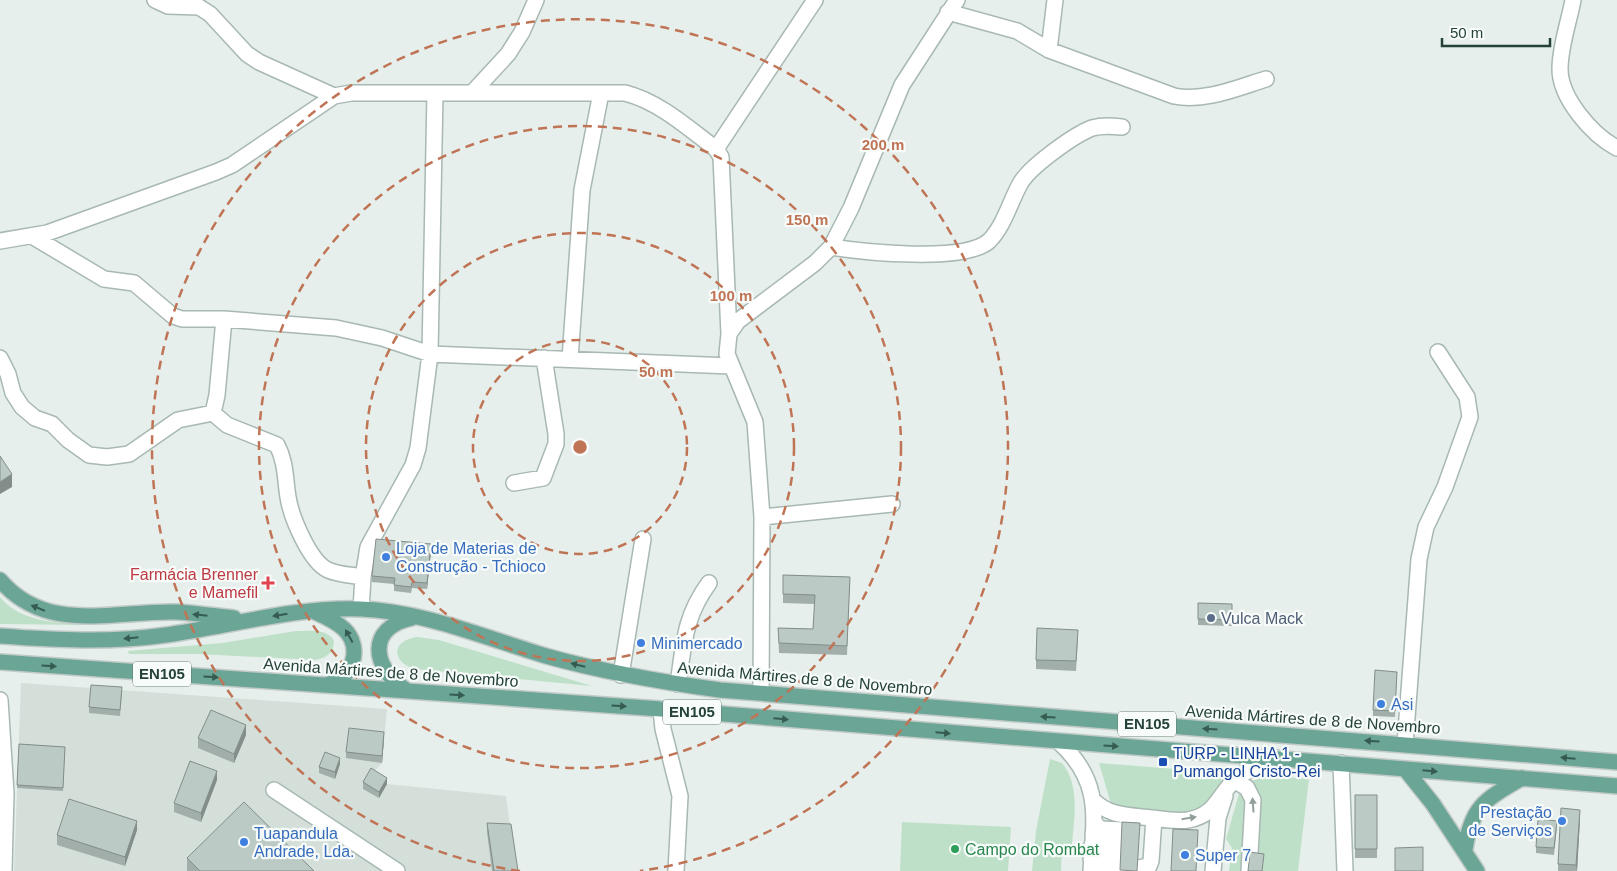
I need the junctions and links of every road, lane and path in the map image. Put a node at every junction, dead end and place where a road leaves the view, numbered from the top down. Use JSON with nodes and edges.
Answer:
{"nodes":[{"id":1,"x":155,"y":0,"type":"edge"},
{"id":2,"x":536,"y":0,"type":"edge"},
{"id":3,"x":815,"y":0,"type":"edge"},
{"id":4,"x":1055,"y":0,"type":"edge"},
{"id":5,"x":1574,"y":0,"type":"edge"},
{"id":6,"x":952,"y":4,"type":"edge"},
{"id":7,"x":1049,"y":50,"type":"junction"},
{"id":8,"x":1266,"y":79,"type":"dead end"},
{"id":9,"x":435,"y":93,"type":"junction"},
{"id":10,"x":472,"y":93,"type":"junction"},
{"id":11,"x":601,"y":93,"type":"junction"},
{"id":12,"x":334,"y":96,"type":"junction"},
{"id":13,"x":1122,"y":127,"type":"dead end"},
{"id":14,"x":1617,"y":148,"type":"edge"},
{"id":15,"x":716,"y":149,"type":"junction"},
{"id":16,"x":32,"y":236,"type":"junction"},
{"id":17,"x":0,"y":241,"type":"edge"},
{"id":18,"x":831,"y":247,"type":"junction"},
{"id":19,"x":224,"y":319,"type":"junction"},
{"id":20,"x":729,"y":334,"type":"junction"},
{"id":21,"x":1438,"y":352,"type":"dead end"},
{"id":22,"x":430,"y":354,"type":"junction"},
{"id":23,"x":0,"y":358,"type":"edge"},
{"id":24,"x":544,"y":358,"type":"junction"},
{"id":25,"x":570,"y":359,"type":"junction"},
{"id":26,"x":731,"y":366,"type":"junction"},
{"id":27,"x":213,"y":413,"type":"junction"},
{"id":28,"x":514,"y":482,"type":"dead end"},
{"id":29,"x":892,"y":504,"type":"dead end"},
{"id":30,"x":762,"y":517,"type":"junction"},
{"id":31,"x":643,"y":539,"type":"dead end"},
{"id":32,"x":363,"y":577,"type":"junction"},
{"id":33,"x":0,"y":580,"type":"edge"},
{"id":34,"x":708,"y":583,"type":"dead end"},
{"id":35,"x":361,"y":609,"type":"junction"},
{"id":36,"x":312,"y":610,"type":"junction"},
{"id":37,"x":414,"y":618,"type":"junction"},
{"id":38,"x":248,"y":620,"type":"junction"},
{"id":39,"x":0,"y":636,"type":"edge"},
{"id":40,"x":0,"y":662,"type":"edge"},
{"id":41,"x":622,"y":675,"type":"junction"},
{"id":42,"x":678,"y":684,"type":"junction"},
{"id":43,"x":325,"y":685,"type":"junction"},
{"id":44,"x":408,"y":691,"type":"junction"},
{"id":45,"x":761,"y":693,"type":"junction"},
{"id":46,"x":0,"y":700,"type":"edge"},
{"id":47,"x":661,"y":709,"type":"junction"},
{"id":48,"x":1059,"y":742,"type":"junction"},
{"id":49,"x":1405,"y":744,"type":"junction"},
{"id":50,"x":1277,"y":758,"type":"junction"},
{"id":51,"x":1617,"y":762,"type":"edge"},
{"id":52,"x":1341,"y":763,"type":"junction"},
{"id":53,"x":1404,"y":769,"type":"junction"},
{"id":54,"x":1522,"y":778,"type":"junction"},
{"id":55,"x":1231,"y":785,"type":"junction"},
{"id":56,"x":1617,"y":786,"type":"edge"},
{"id":57,"x":274,"y":790,"type":"dead end"},
{"id":58,"x":3,"y":793,"type":"edge"},
{"id":59,"x":1093,"y":800,"type":"junction"},
{"id":60,"x":1092,"y":844,"type":"edge"},
{"id":61,"x":1465,"y":850,"type":"junction"},
{"id":62,"x":1253,"y":865,"type":"edge"},
{"id":63,"x":4,"y":871,"type":"edge"},
{"id":64,"x":397,"y":871,"type":"edge"},
{"id":65,"x":676,"y":871,"type":"edge"},
{"id":66,"x":1213,"y":871,"type":"edge"},
{"id":67,"x":1345,"y":871,"type":"edge"},
{"id":68,"x":1477,"y":871,"type":"edge"}],
"edges":[{"from":1,"to":12,"type":"street"},
{"from":2,"to":10,"type":"street"},
{"from":3,"to":15,"type":"street"},
{"from":4,"to":7,"type":"street"},
{"from":5,"to":14,"type":"street"},
{"from":6,"to":7,"type":"street"},
{"from":6,"to":18,"type":"street"},
{"from":7,"to":8,"type":"street"},
{"from":9,"to":10,"type":"street"},
{"from":9,"to":12,"type":"street"},
{"from":9,"to":22,"type":"street"},
{"from":10,"to":11,"type":"street"},
{"from":11,"to":15,"type":"street"},
{"from":11,"to":25,"type":"street"},
{"from":12,"to":16,"type":"street"},
{"from":13,"to":18,"type":"street"},
{"from":15,"to":20,"type":"street"},
{"from":16,"to":17,"type":"street"},
{"from":16,"to":19,"type":"street"},
{"from":18,"to":20,"type":"street"},
{"from":19,"to":22,"type":"street"},
{"from":19,"to":27,"type":"street"},
{"from":20,"to":26,"type":"street"},
{"from":21,"to":49,"type":"street"},
{"from":22,"to":24,"type":"street"},
{"from":22,"to":32,"type":"street"},
{"from":23,"to":27,"type":"street"},
{"from":24,"to":25,"type":"street"},
{"from":24,"to":28,"type":"street"},
{"from":25,"to":26,"type":"street"},
{"from":26,"to":30,"type":"street"},
{"from":27,"to":32,"type":"street"},
{"from":29,"to":30,"type":"street"},
{"from":30,"to":45,"type":"street"},
{"from":31,"to":41,"type":"street"},
{"from":32,"to":35,"type":"street"},
{"from":38,"to":33,"type":"main road","one_way":true},
{"from":34,"to":42,"type":"street"},
{"from":35,"to":36,"type":"main road","name":"Avenida Mártires de 8 de Novembro","number":"EN105"},
{"from":35,"to":37,"type":"main road","name":"Avenida Mártires de 8 de Novembro","number":"EN105"},
{"from":36,"to":38,"type":"main road","name":"Avenida Mártires de 8 de Novembro","number":"EN105","one_way":true},
{"from":43,"to":36,"type":"main road","one_way":true},
{"from":41,"to":37,"type":"main road","name":"Avenida Mártires de 8 de Novembro","number":"EN105","one_way":true},
{"from":37,"to":44,"type":"main road"},
{"from":38,"to":39,"type":"main road","name":"Avenida Mártires de 8 de Novembro","number":"EN105","one_way":true},
{"from":40,"to":43,"type":"main road","name":"Avenida Mártires de 8 de Novembro","number":"EN105","one_way":true},
{"from":41,"to":42,"type":"main road","name":"Avenida Mártires de 8 de Novembro","number":"EN105"},
{"from":42,"to":45,"type":"main road","name":"Avenida Mártires de 8 de Novembro","number":"EN105"},
{"from":43,"to":44,"type":"main road","name":"Avenida Mártires de 8 de Novembro","number":"EN105"},
{"from":44,"to":47,"type":"main road","name":"Avenida Mártires de 8 de Novembro","number":"EN105","one_way":true},
{"from":49,"to":45,"type":"main road","name":"Avenida Mártires de 8 de Novembro","number":"EN105","one_way":true},
{"from":46,"to":58,"type":"street"},
{"from":47,"to":48,"type":"main road","name":"Avenida Mártires de 8 de Novembro","number":"EN105","one_way":true},
{"from":47,"to":65,"type":"street"},
{"from":48,"to":50,"type":"main road","name":"Avenida Mártires de 8 de Novembro","number":"EN105","one_way":true},
{"from":48,"to":59,"type":"street"},
{"from":51,"to":49,"type":"main road","name":"Avenida Mártires de 8 de Novembro","number":"EN105","one_way":true},
{"from":50,"to":52,"type":"main road","name":"Avenida Mártires de 8 de Novembro","number":"EN105"},
{"from":50,"to":55,"type":"street"},
{"from":52,"to":53,"type":"main road","name":"Avenida Mártires de 8 de Novembro","number":"EN105"},
{"from":52,"to":67,"type":"street"},
{"from":53,"to":54,"type":"main road","name":"Avenida Mártires de 8 de Novembro","number":"EN105","one_way":true},
{"from":53,"to":61,"type":"main road"},
{"from":54,"to":56,"type":"main road","name":"Avenida Mártires de 8 de Novembro","number":"EN105"},
{"from":54,"to":61,"type":"main road"},
{"from":59,"to":55,"type":"street","one_way":true},
{"from":62,"to":55,"type":"street","one_way":true},
{"from":55,"to":66,"type":"street"},
{"from":57,"to":64,"type":"street"},
{"from":58,"to":63,"type":"street"},
{"from":59,"to":60,"type":"street"},
{"from":60,"to":60,"type":"street"},
{"from":61,"to":68,"type":"main road"}]}
